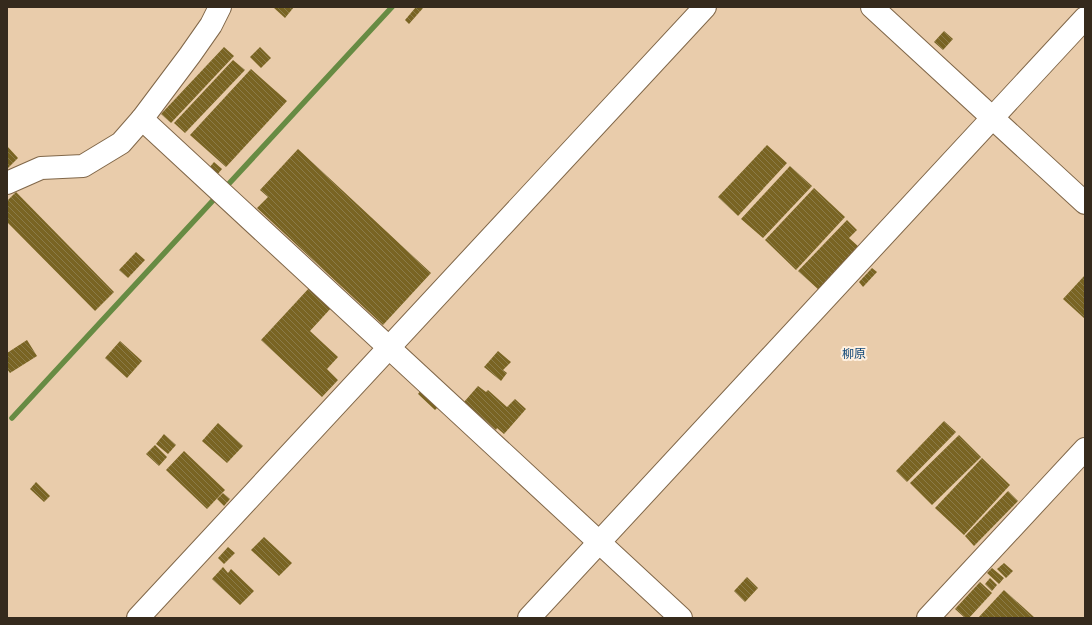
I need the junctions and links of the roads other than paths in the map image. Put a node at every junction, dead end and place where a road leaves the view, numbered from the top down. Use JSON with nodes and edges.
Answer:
{"nodes":[{"id":1,"x":220,"y":7,"type":"edge"},
{"id":2,"x":705,"y":7,"type":"edge"},
{"id":3,"x":872,"y":7,"type":"edge"},
{"id":4,"x":1085,"y":18,"type":"edge"},
{"id":5,"x":993,"y":118,"type":"junction"},
{"id":6,"x":142,"y":119,"type":"junction"},
{"id":7,"x":7,"y":183,"type":"edge"},
{"id":8,"x":1085,"y":203,"type":"edge"},
{"id":9,"x":389,"y":348,"type":"junction"},
{"id":10,"x":1085,"y":449,"type":"edge"},
{"id":11,"x":599,"y":542,"type":"junction"},
{"id":12,"x":138,"y":618,"type":"edge"},
{"id":13,"x":529,"y":618,"type":"edge"},
{"id":14,"x":681,"y":618,"type":"edge"},
{"id":15,"x":928,"y":618,"type":"edge"}],
"edges":[{"from":1,"to":6,"type":"street"},
{"from":2,"to":9,"type":"street"},
{"from":3,"to":5,"type":"street"},
{"from":4,"to":5,"type":"street"},
{"from":5,"to":8,"type":"street"},
{"from":5,"to":11,"type":"street"},
{"from":6,"to":7,"type":"street"},
{"from":6,"to":9,"type":"street"},
{"from":9,"to":11,"type":"street"},
{"from":9,"to":12,"type":"street"},
{"from":10,"to":15,"type":"street"},
{"from":11,"to":13,"type":"street"},
{"from":11,"to":14,"type":"street"}]}
